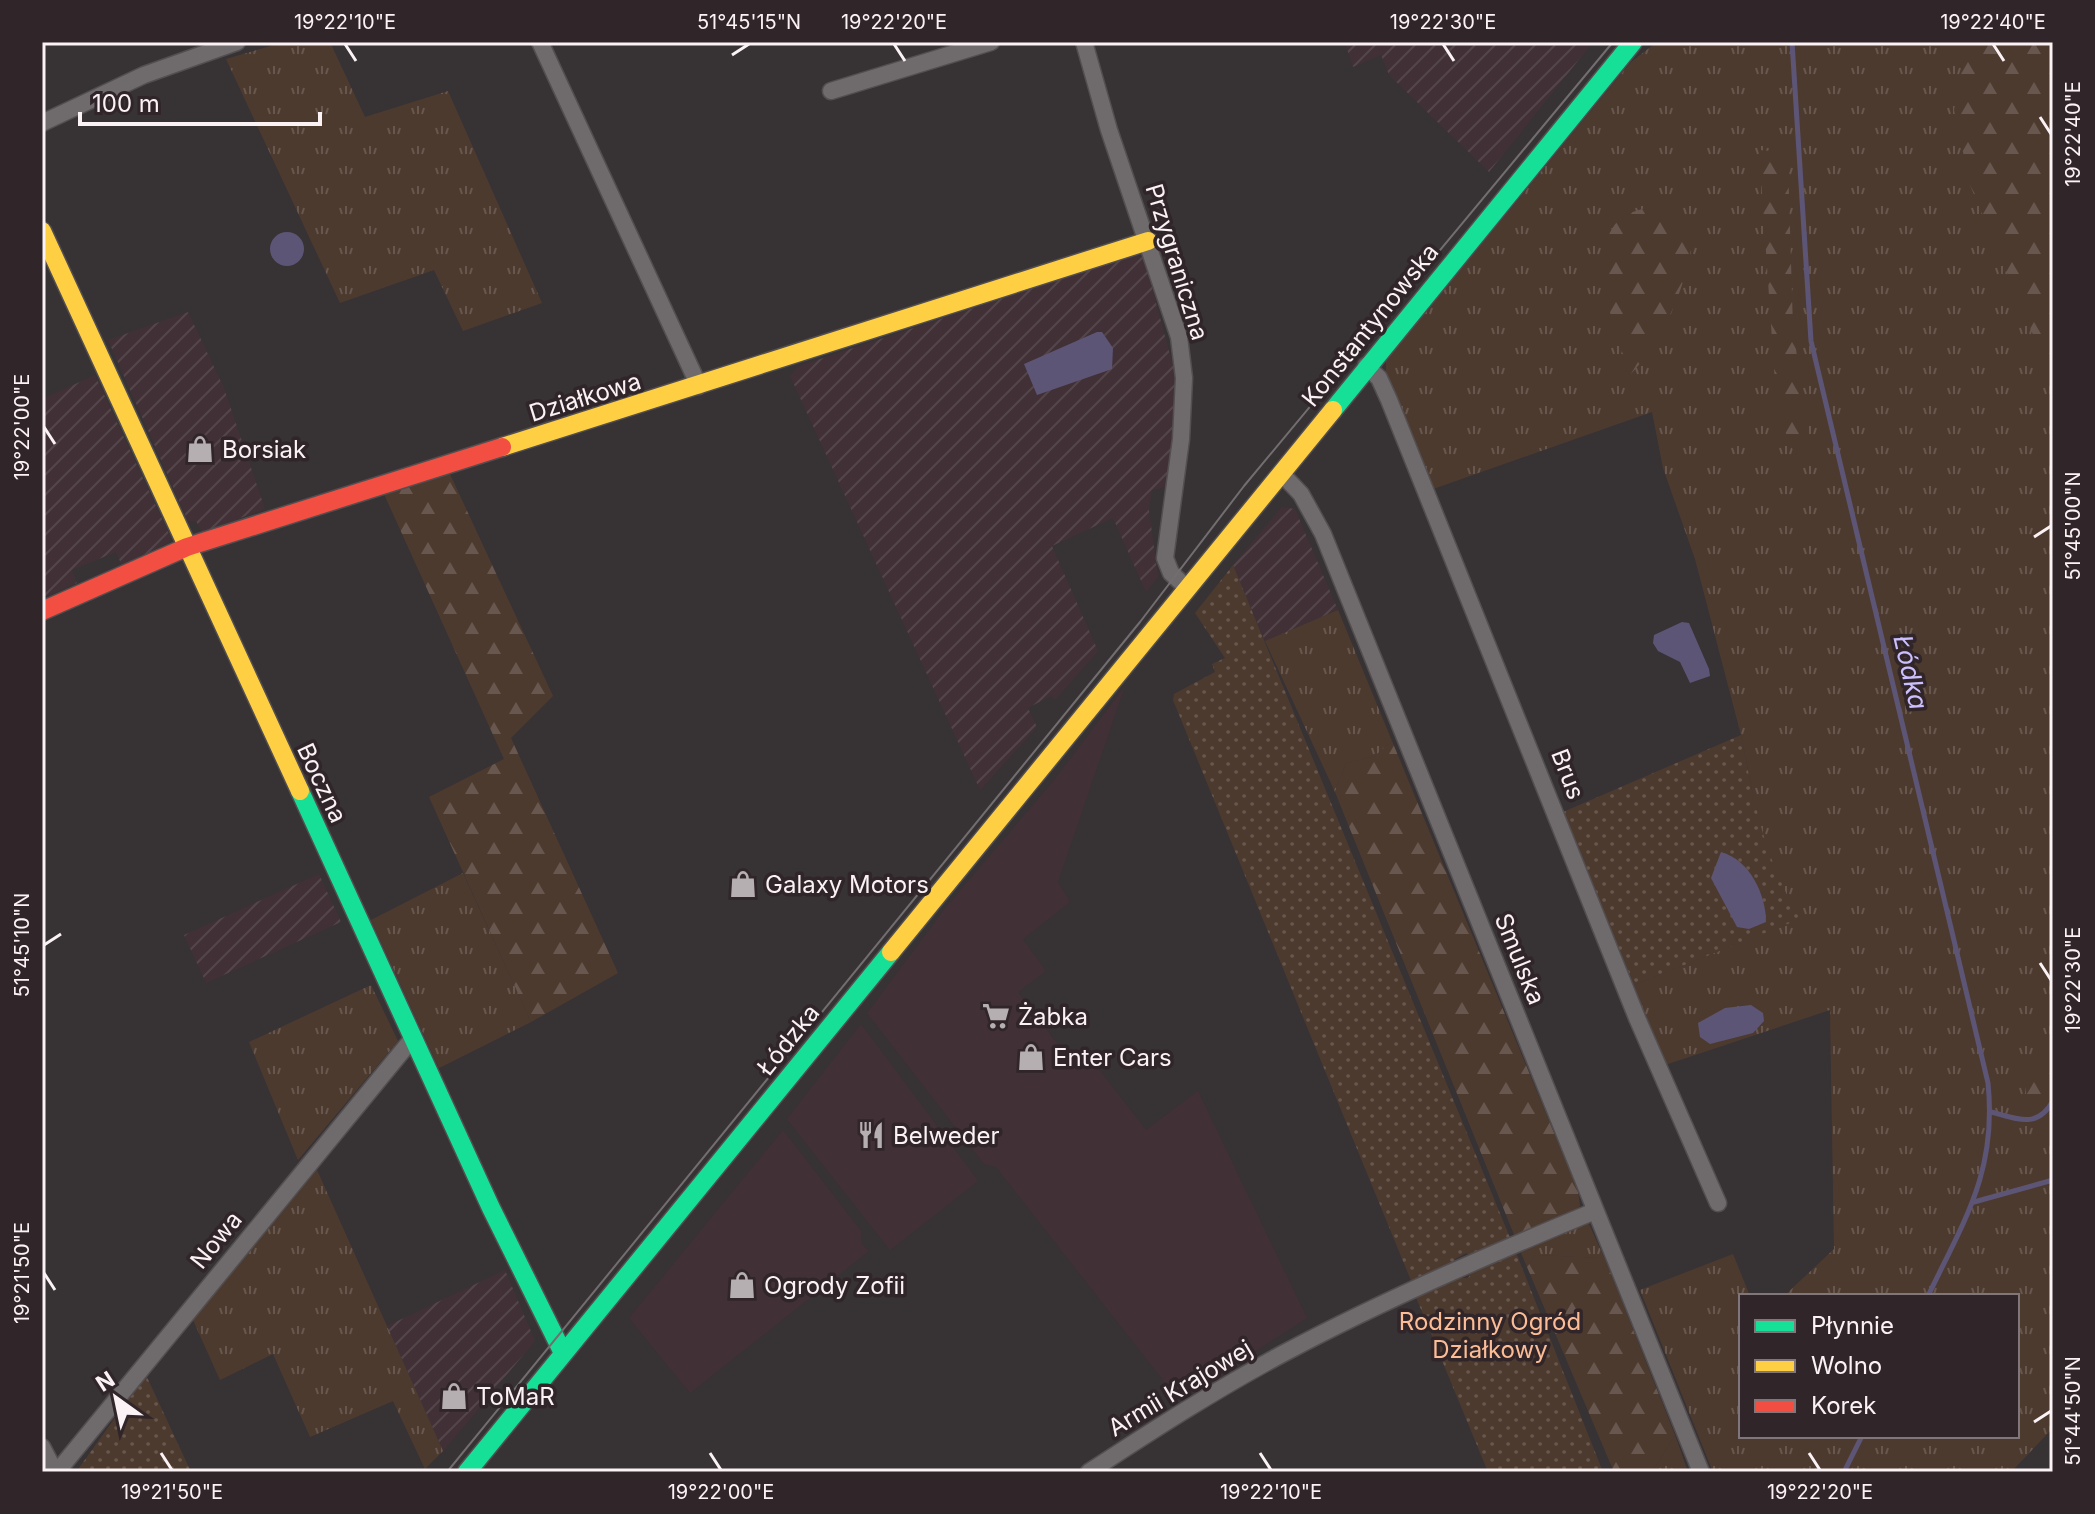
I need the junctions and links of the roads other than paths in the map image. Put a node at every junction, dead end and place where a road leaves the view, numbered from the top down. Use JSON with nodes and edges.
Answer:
{"nodes":[{"id":1,"x":237,"y":42,"type":"edge"},
{"id":2,"x":540,"y":42,"type":"edge"},
{"id":3,"x":991,"y":42,"type":"edge"},
{"id":4,"x":1084,"y":42,"type":"edge"},
{"id":5,"x":1633,"y":42,"type":"edge"},
{"id":6,"x":831,"y":91,"type":"dead end"},
{"id":7,"x":42,"y":123,"type":"edge"},
{"id":8,"x":42,"y":231,"type":"edge"},
{"id":9,"x":1148,"y":241,"type":"junction"},
{"id":10,"x":1366,"y":366,"type":"junction"},
{"id":11,"x":699,"y":386,"type":"junction"},
{"id":12,"x":1281,"y":473,"type":"junction"},
{"id":13,"x":187,"y":547,"type":"junction"},
{"id":14,"x":1187,"y":588,"type":"junction"},
{"id":15,"x":42,"y":611,"type":"edge"},
{"id":16,"x":1145,"y":639,"type":"joint"},
{"id":17,"x":413,"y":1038,"type":"junction"},
{"id":18,"x":1718,"y":1203,"type":"dead end"},
{"id":19,"x":1595,"y":1211,"type":"junction"},
{"id":20,"x":563,"y":1353,"type":"junction"},
{"id":21,"x":42,"y":1447,"type":"edge"},
{"id":22,"x":56,"y":1472,"type":"edge"},
{"id":23,"x":467,"y":1472,"type":"edge"},
{"id":24,"x":1089,"y":1472,"type":"edge"},
{"id":25,"x":1701,"y":1472,"type":"edge"}],
"edges":[{"from":1,"to":7,"type":"street"},
{"from":2,"to":11,"type":"street"},
{"from":3,"to":6,"type":"street"},
{"from":4,"to":9,"type":"street","name":"Przygraniczna"},
{"from":5,"to":10,"type":"street","name":"Konstantynowska"},
{"from":8,"to":13,"type":"street","name":"Boczna"},
{"from":9,"to":11,"type":"street","name":"Działkowa"},
{"from":9,"to":14,"type":"street","name":"Przygraniczna"},
{"from":10,"to":12,"type":"street","name":"Konstantynowska"},
{"from":10,"to":18,"type":"street","name":"Brus"},
{"from":11,"to":13,"type":"street","name":"Działkowa"},
{"from":12,"to":14,"type":"street","name":"Konstantynowska"},
{"from":12,"to":19,"type":"street","name":"Smulska"},
{"from":13,"to":15,"type":"street","name":"Działkowa"},
{"from":13,"to":17,"type":"street","name":"Boczna"},
{"from":14,"to":16,"type":"street","name":"Konstantynowska"},
{"from":16,"to":20,"type":"street","name":"Łódzka"},
{"from":17,"to":20,"type":"street","name":"Boczna"},
{"from":17,"to":22,"type":"street","name":"Nowa"},
{"from":19,"to":24,"type":"street","name":"Armii Krajowej"},
{"from":19,"to":25,"type":"street","name":"Smulska"},
{"from":20,"to":23,"type":"street","name":"Łódzka"},
{"from":21,"to":22,"type":"street"}]}
